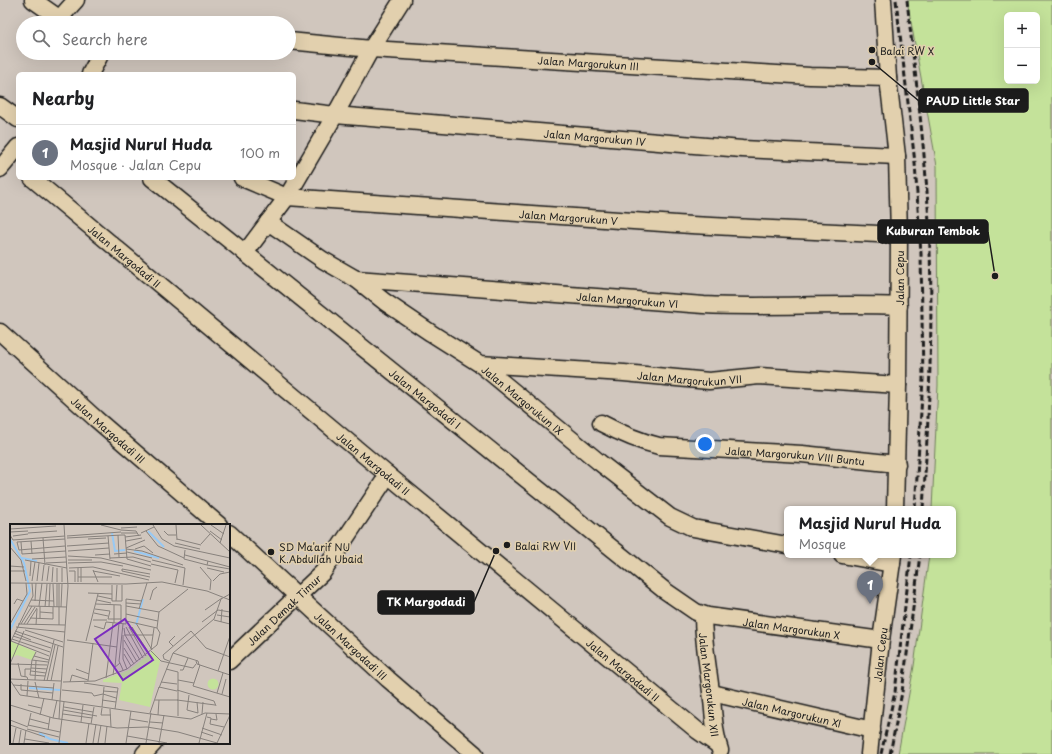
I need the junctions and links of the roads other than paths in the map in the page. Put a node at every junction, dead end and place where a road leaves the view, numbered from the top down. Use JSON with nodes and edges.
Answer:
{"nodes":[{"id":1,"x":33,"y":0,"type":"edge"},
{"id":2,"x":76,"y":0,"type":"edge"},
{"id":3,"x":402,"y":0,"type":"edge"},
{"id":4,"x":883,"y":0,"type":"edge"},
{"id":5,"x":56,"y":16,"type":"edge"},
{"id":6,"x":66,"y":16,"type":"edge"},
{"id":7,"x":296,"y":42,"type":"edge"},
{"id":8,"x":371,"y":49,"type":"junction"},
{"id":9,"x":97,"y":60,"type":"edge"},
{"id":10,"x":91,"y":72,"type":"edge"},
{"id":11,"x":888,"y":78,"type":"junction"},
{"id":12,"x":0,"y":106,"type":"edge"},
{"id":13,"x":296,"y":110,"type":"edge"},
{"id":14,"x":335,"y":115,"type":"junction"},
{"id":15,"x":16,"y":118,"type":"edge"},
{"id":16,"x":897,"y":156,"type":"junction"},
{"id":17,"x":34,"y":180,"type":"edge"},
{"id":18,"x":154,"y":180,"type":"edge"},
{"id":19,"x":247,"y":180,"type":"edge"},
{"id":20,"x":288,"y":197,"type":"junction"},
{"id":21,"x":268,"y":222,"type":"junction"},
{"id":22,"x":899,"y":235,"type":"junction"},
{"id":23,"x":245,"y":254,"type":"junction"},
{"id":24,"x":356,"y":280,"type":"junction"},
{"id":25,"x":900,"y":306,"type":"junction"},
{"id":26,"x":0,"y":332,"type":"edge"},
{"id":27,"x":480,"y":364,"type":"junction"},
{"id":28,"x":898,"y":386,"type":"junction"},
{"id":29,"x":601,"y":423,"type":"dead end"},
{"id":30,"x":897,"y":464,"type":"junction"},
{"id":31,"x":388,"y":475,"type":"junction"},
{"id":32,"x":895,"y":506,"type":"edge"},
{"id":33,"x":219,"y":524,"type":"edge"},
{"id":34,"x":230,"y":534,"type":"edge"},
{"id":35,"x":784,"y":544,"type":"edge"},
{"id":36,"x":872,"y":558,"type":"edge"},
{"id":37,"x":892,"y":560,"type":"edge"},
{"id":38,"x":299,"y":596,"type":"junction"},
{"id":39,"x":702,"y":615,"type":"junction"},
{"id":40,"x":881,"y":640,"type":"junction"},
{"id":41,"x":230,"y":660,"type":"edge"},
{"id":42,"x":712,"y":693,"type":"junction"},
{"id":43,"x":872,"y":730,"type":"junction"},
{"id":44,"x":153,"y":744,"type":"edge"},
{"id":45,"x":720,"y":750,"type":"edge"},
{"id":46,"x":144,"y":754,"type":"edge"},
{"id":47,"x":475,"y":754,"type":"edge"},
{"id":48,"x":869,"y":754,"type":"edge"}],
"edges":[{"from":1,"to":5,"type":"street"},
{"from":2,"to":6,"type":"street"},
{"from":3,"to":8,"type":"street"},
{"from":4,"to":11,"type":"street","name":"Jalan Cepu"},
{"from":7,"to":8,"type":"street","name":"Jalan Margorukun III"},
{"from":8,"to":11,"type":"street","name":"Jalan Margorukun III"},
{"from":8,"to":14,"type":"street"},
{"from":9,"to":10,"type":"street"},
{"from":11,"to":16,"type":"street","name":"Jalan Cepu"},
{"from":12,"to":15,"type":"street"},
{"from":13,"to":14,"type":"street","name":"Jalan Margorukun IV"},
{"from":14,"to":16,"type":"street","name":"Jalan Margorukun IV"},
{"from":14,"to":20,"type":"street"},
{"from":16,"to":22,"type":"street","name":"Jalan Cepu"},
{"from":17,"to":31,"type":"street","name":"Jalan Margodadi II"},
{"from":18,"to":23,"type":"street","name":"Jalan Margodadi I"},
{"from":19,"to":20,"type":"street","name":"Jalan Margorukun V"},
{"from":20,"to":21,"type":"street"},
{"from":20,"to":22,"type":"street","name":"Jalan Margorukun V"},
{"from":21,"to":23,"type":"street"},
{"from":21,"to":24,"type":"street","name":"Jalan Margorukun IX"},
{"from":22,"to":25,"type":"street","name":"Jalan Cepu"},
{"from":23,"to":39,"type":"street","name":"Jalan Margodadi I"},
{"from":24,"to":25,"type":"street","name":"Jalan Margorukun VI"},
{"from":24,"to":27,"type":"street","name":"Jalan Margorukun IX"},
{"from":25,"to":28,"type":"street","name":"Jalan Cepu"},
{"from":26,"to":33,"type":"street","name":"Jalan Margodadi III"},
{"from":27,"to":28,"type":"street","name":"Jalan Margorukun VII"},
{"from":27,"to":35,"type":"street","name":"Jalan Margorukun IX"},
{"from":28,"to":30,"type":"street","name":"Jalan Cepu"},
{"from":29,"to":30,"type":"street","name":"Jalan Margorukun VIII Buntu"},
{"from":30,"to":32,"type":"street","name":"Jalan Cepu"},
{"from":31,"to":38,"type":"street","name":"Jalan Demak Timur"},
{"from":31,"to":45,"type":"street","name":"Jalan Margodadi II"},
{"from":34,"to":38,"type":"street","name":"Jalan Margodadi III"},
{"from":36,"to":37,"type":"street"},
{"from":37,"to":40,"type":"street","name":"Jalan Cepu"},
{"from":38,"to":41,"type":"street","name":"Jalan Demak Timur"},
{"from":38,"to":47,"type":"street","name":"Jalan Margodadi III"},
{"from":39,"to":40,"type":"street","name":"Jalan Margorukun X"},
{"from":39,"to":42,"type":"street","name":"Jalan Margorukun XII"},
{"from":40,"to":43,"type":"street","name":"Jalan Cepu"},
{"from":42,"to":43,"type":"street","name":"Jalan Margorukun XI"},
{"from":42,"to":45,"type":"street","name":"Jalan Margorukun XII"},
{"from":43,"to":48,"type":"street","name":"Jalan Cepu"},
{"from":44,"to":46,"type":"street"}]}
